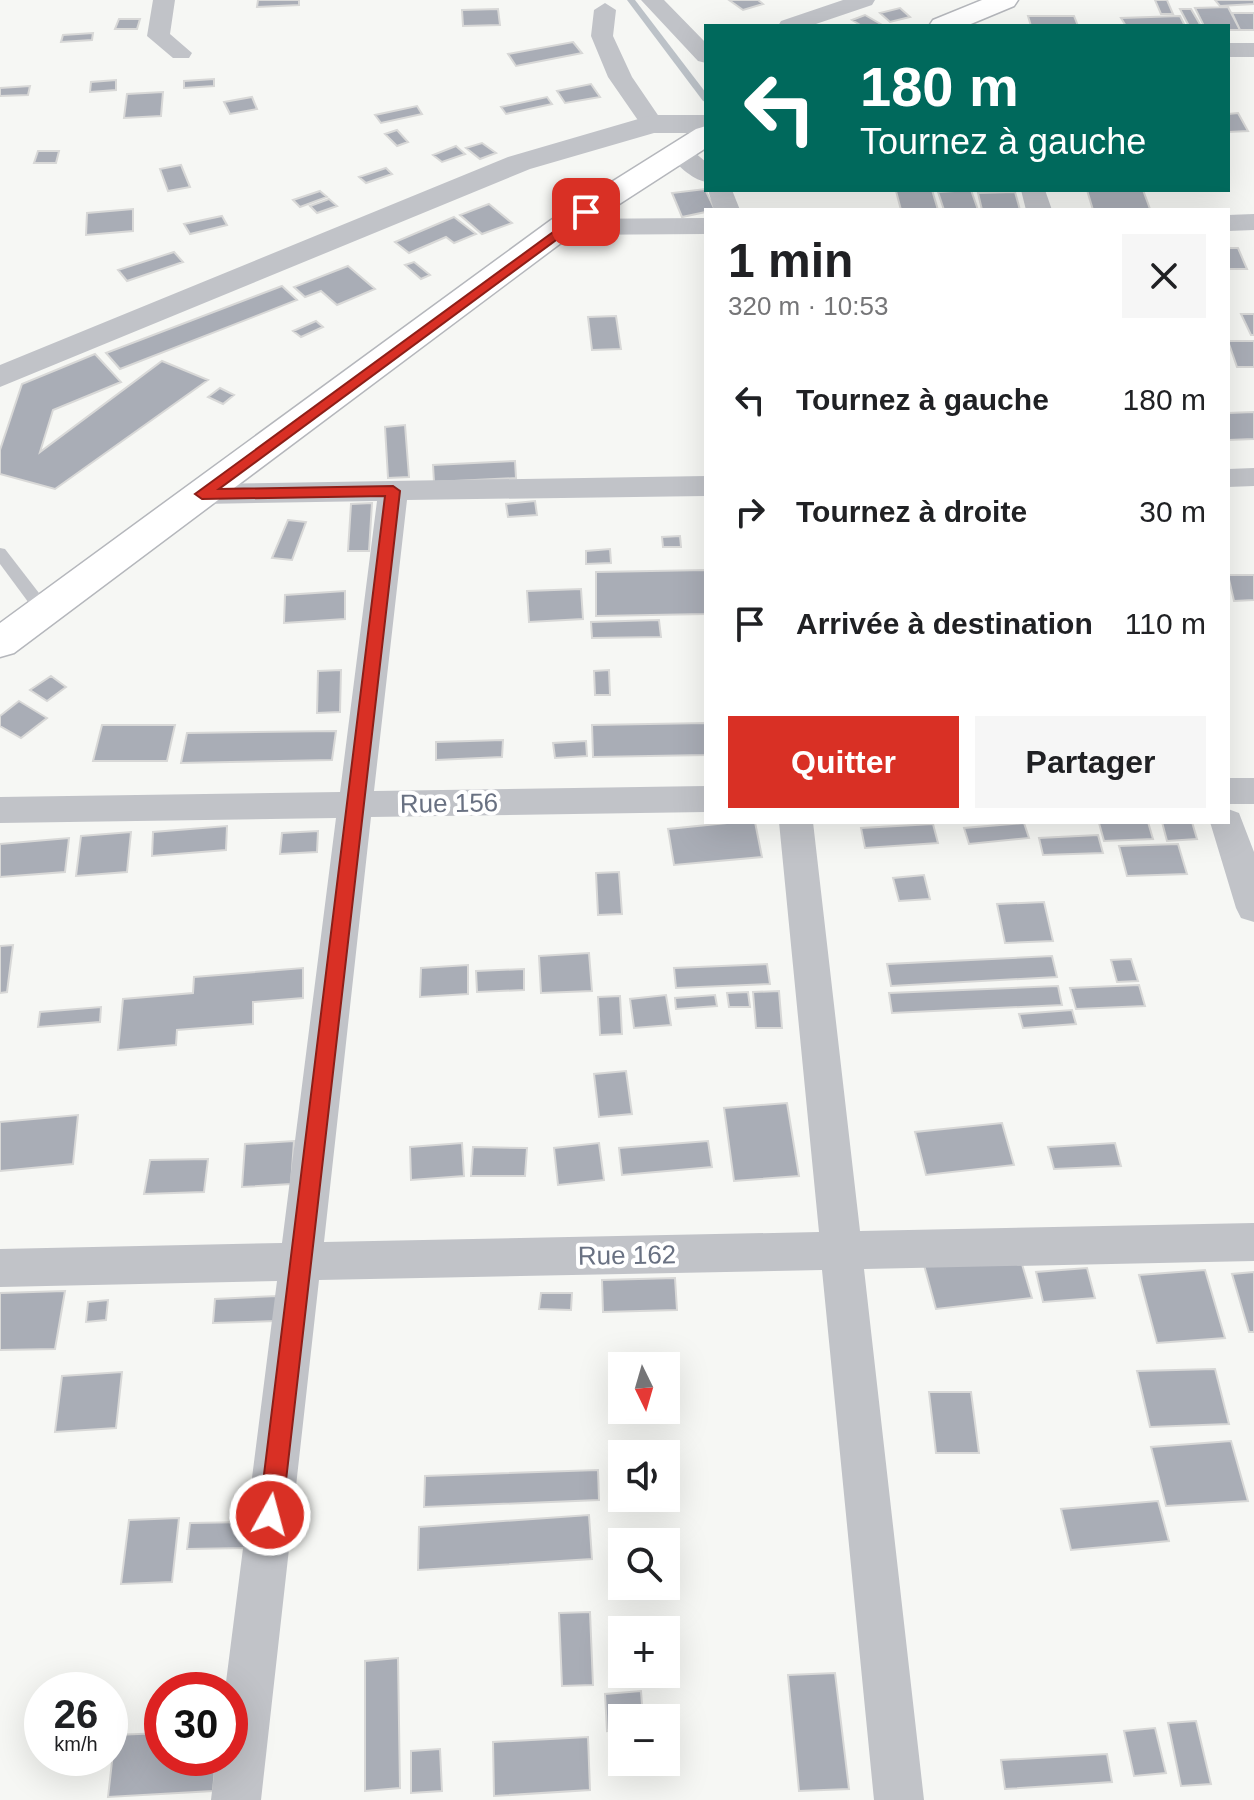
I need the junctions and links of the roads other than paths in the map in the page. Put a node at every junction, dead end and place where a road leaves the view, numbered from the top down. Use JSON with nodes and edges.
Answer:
{"nodes":[{"id":1,"x":164,"y":0,"type":"edge"},
{"id":2,"x":652,"y":0,"type":"edge"},
{"id":3,"x":864,"y":0,"type":"edge"},
{"id":4,"x":1005,"y":0,"type":"edge"},
{"id":5,"x":605,"y":10,"type":"dead end"},
{"id":6,"x":795,"y":24,"type":"edge"},
{"id":7,"x":949,"y":24,"type":"edge"},
{"id":8,"x":1230,"y":50,"type":"edge"},
{"id":9,"x":1254,"y":50,"type":"edge"},
{"id":10,"x":181,"y":53,"type":"dead end"},
{"id":11,"x":704,"y":53,"type":"edge"},
{"id":12,"x":652,"y":124,"type":"junction"},
{"id":13,"x":704,"y":124,"type":"edge"},
{"id":14,"x":693,"y":144,"type":"edge"},
{"id":15,"x":704,"y":170,"type":"edge"},
{"id":16,"x":1254,"y":222,"type":"edge"},
{"id":17,"x":1230,"y":223,"type":"edge"},
{"id":18,"x":704,"y":226,"type":"edge"},
{"id":19,"x":562,"y":227,"type":"junction"},
{"id":20,"x":1,"y":380,"type":"edge"},
{"id":21,"x":1254,"y":477,"type":"edge"},
{"id":22,"x":1230,"y":478,"type":"edge"},
{"id":23,"x":704,"y":486,"type":"edge"},
{"id":24,"x":393,"y":491,"type":"junction"},
{"id":25,"x":202,"y":494,"type":"junction"},
{"id":26,"x":0,"y":553,"type":"edge"},
{"id":27,"x":43,"y":610,"type":"junction"},
{"id":28,"x":0,"y":643,"type":"edge"},
{"id":29,"x":1230,"y":791,"type":"edge"},
{"id":30,"x":1254,"y":791,"type":"edge"},
{"id":31,"x":704,"y":799,"type":"edge"},
{"id":32,"x":355,"y":805,"type":"junction"},
{"id":33,"x":0,"y":810,"type":"edge"},
{"id":34,"x":796,"y":824,"type":"edge"},
{"id":35,"x":1228,"y":824,"type":"edge"},
{"id":36,"x":1254,"y":908,"type":"edge"},
{"id":37,"x":1254,"y":1242,"type":"edge"},
{"id":38,"x":841,"y":1251,"type":"junction"},
{"id":39,"x":301,"y":1262,"type":"junction"},
{"id":40,"x":0,"y":1268,"type":"edge"},
{"id":41,"x":236,"y":1800,"type":"edge"},
{"id":42,"x":899,"y":1800,"type":"edge"}],
"edges":[{"from":1,"to":10,"type":"street"},
{"from":2,"to":11,"type":"street"},
{"from":3,"to":6,"type":"street"},
{"from":4,"to":7,"type":"main road"},
{"from":5,"to":12,"type":"street"},
{"from":8,"to":9,"type":"street"},
{"from":12,"to":13,"type":"street"},
{"from":12,"to":20,"type":"street"},
{"from":14,"to":15,"type":"street"},
{"from":14,"to":19,"type":"main road"},
{"from":16,"to":17,"type":"street"},
{"from":18,"to":19,"type":"street"},
{"from":19,"to":25,"type":"main road"},
{"from":21,"to":22,"type":"street"},
{"from":23,"to":24,"type":"street"},
{"from":24,"to":25,"type":"street"},
{"from":24,"to":32,"type":"street"},
{"from":25,"to":27,"type":"main road"},
{"from":26,"to":27,"type":"lane"},
{"from":27,"to":28,"type":"main road"},
{"from":29,"to":30,"type":"street"},
{"from":31,"to":32,"type":"street","name":"Rue 156"},
{"from":32,"to":33,"type":"street","name":"Rue 156"},
{"from":32,"to":39,"type":"street"},
{"from":34,"to":38,"type":"street"},
{"from":35,"to":36,"type":"street"},
{"from":37,"to":38,"type":"street","name":"Rue 162"},
{"from":38,"to":39,"type":"street","name":"Rue 162"},
{"from":38,"to":42,"type":"street"},
{"from":39,"to":40,"type":"street","name":"Rue 162"},
{"from":39,"to":41,"type":"street"}]}
